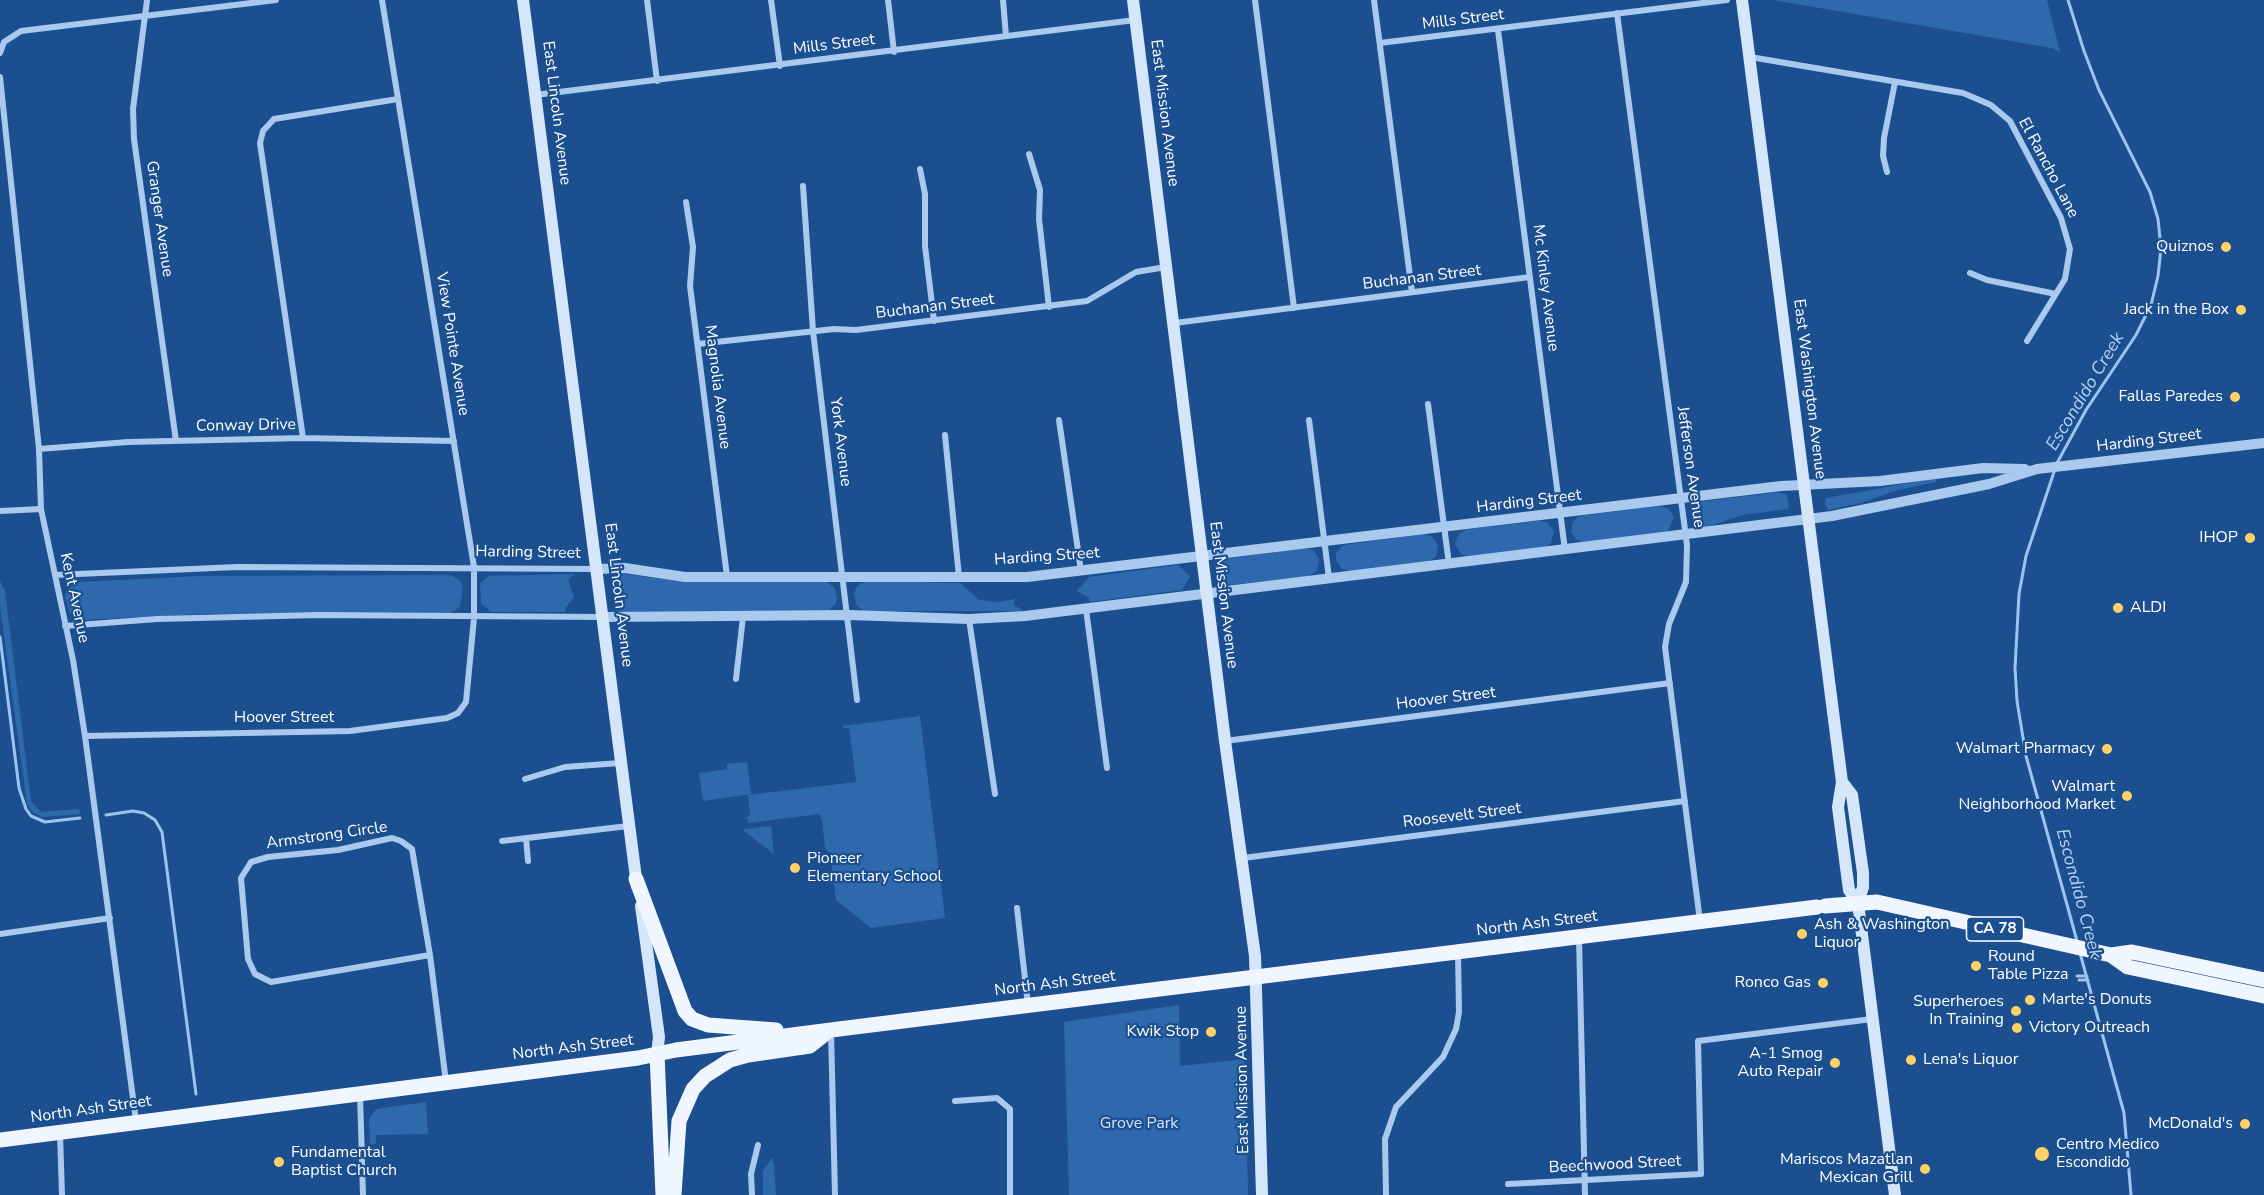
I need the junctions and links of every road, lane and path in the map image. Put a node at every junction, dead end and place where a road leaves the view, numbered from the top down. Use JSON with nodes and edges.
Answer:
{"nodes":[{"id":1,"x":147,"y":0,"type":"edge"},
{"id":2,"x":276,"y":0,"type":"edge"},
{"id":3,"x":382,"y":0,"type":"edge"},
{"id":4,"x":523,"y":0,"type":"edge"},
{"id":5,"x":647,"y":0,"type":"edge"},
{"id":6,"x":771,"y":0,"type":"edge"},
{"id":7,"x":888,"y":0,"type":"edge"},
{"id":8,"x":1003,"y":0,"type":"edge"},
{"id":9,"x":1133,"y":0,"type":"edge"},
{"id":10,"x":1255,"y":0,"type":"edge"},
{"id":11,"x":1374,"y":0,"type":"edge"},
{"id":12,"x":1727,"y":0,"type":"edge"},
{"id":13,"x":1742,"y":0,"type":"edge"},
{"id":14,"x":1617,"y":13,"type":"junction"},
{"id":15,"x":147,"y":16,"type":"junction"},
{"id":16,"x":1135,"y":20,"type":"junction"},
{"id":17,"x":1498,"y":30,"type":"junction"},
{"id":18,"x":1006,"y":36,"type":"junction"},
{"id":19,"x":1380,"y":43,"type":"junction"},
{"id":20,"x":0,"y":52,"type":"edge"},
{"id":21,"x":894,"y":52,"type":"junction"},
{"id":22,"x":1750,"y":57,"type":"junction"},
{"id":23,"x":780,"y":66,"type":"junction"},
{"id":24,"x":0,"y":77,"type":"edge"},
{"id":25,"x":657,"y":81,"type":"junction"},
{"id":26,"x":1894,"y":82,"type":"junction"},
{"id":27,"x":535,"y":95,"type":"junction"},
{"id":28,"x":398,"y":99,"type":"junction"},
{"id":29,"x":1029,"y":154,"type":"dead end"},
{"id":30,"x":920,"y":169,"type":"dead end"},
{"id":31,"x":1887,"y":172,"type":"dead end"},
{"id":32,"x":803,"y":186,"type":"dead end"},
{"id":33,"x":686,"y":202,"type":"dead end"},
{"id":34,"x":1167,"y":267,"type":"junction"},
{"id":35,"x":1970,"y":273,"type":"dead end"},
{"id":36,"x":1530,"y":277,"type":"junction"},
{"id":37,"x":1412,"y":292,"type":"junction"},
{"id":38,"x":2056,"y":294,"type":"junction"},
{"id":39,"x":1049,"y":307,"type":"junction"},
{"id":40,"x":1294,"y":308,"type":"junction"},
{"id":41,"x":934,"y":321,"type":"junction"},
{"id":42,"x":1175,"y":323,"type":"junction"},
{"id":43,"x":813,"y":331,"type":"junction"},
{"id":44,"x":2027,"y":341,"type":"dead end"},
{"id":45,"x":698,"y":344,"type":"junction"},
{"id":46,"x":1428,"y":404,"type":"dead end"},
{"id":47,"x":1059,"y":420,"type":"dead end"},
{"id":48,"x":1310,"y":420,"type":"dead end"},
{"id":49,"x":945,"y":435,"type":"dead end"},
{"id":50,"x":303,"y":438,"type":"junction"},
{"id":51,"x":176,"y":441,"type":"junction"},
{"id":52,"x":454,"y":441,"type":"junction"},
{"id":53,"x":2264,"y":442,"type":"edge"},
{"id":54,"x":39,"y":449,"type":"junction"},
{"id":55,"x":2037,"y":469,"type":"junction"},
{"id":56,"x":1805,"y":486,"type":"junction"},
{"id":57,"x":1680,"y":499,"type":"junction"},
{"id":58,"x":41,"y":509,"type":"junction"},
{"id":59,"x":0,"y":511,"type":"edge"},
{"id":60,"x":1560,"y":513,"type":"junction"},
{"id":61,"x":1809,"y":518,"type":"junction"},
{"id":62,"x":1444,"y":527,"type":"junction"},
{"id":63,"x":1686,"y":535,"type":"junction"},
{"id":64,"x":1325,"y":541,"type":"junction"},
{"id":65,"x":1564,"y":550,"type":"junction"},
{"id":66,"x":1202,"y":557,"type":"junction"},
{"id":67,"x":1449,"y":564,"type":"junction"},
{"id":68,"x":474,"y":567,"type":"junction"},
{"id":69,"x":597,"y":569,"type":"junction"},
{"id":70,"x":1081,"y":572,"type":"junction"},
{"id":71,"x":55,"y":575,"type":"junction"},
{"id":72,"x":844,"y":575,"type":"junction"},
{"id":73,"x":727,"y":576,"type":"junction"},
{"id":74,"x":958,"y":577,"type":"junction"},
{"id":75,"x":1329,"y":578,"type":"junction"},
{"id":76,"x":1207,"y":593,"type":"junction"},
{"id":77,"x":1086,"y":609,"type":"junction"},
{"id":78,"x":849,"y":615,"type":"junction"},
{"id":79,"x":603,"y":617,"type":"junction"},
{"id":80,"x":743,"y":617,"type":"junction"},
{"id":81,"x":474,"y":618,"type":"junction"},
{"id":82,"x":969,"y":619,"type":"junction"},
{"id":83,"x":65,"y":626,"type":"junction"},
{"id":84,"x":736,"y":679,"type":"dead end"},
{"id":85,"x":1670,"y":683,"type":"junction"},
{"id":86,"x":468,"y":693,"type":"joint"},
{"id":87,"x":857,"y":700,"type":"dead end"},
{"id":88,"x":85,"y":735,"type":"junction"},
{"id":89,"x":1225,"y":741,"type":"junction"},
{"id":90,"x":620,"y":763,"type":"junction"},
{"id":91,"x":1107,"y":768,"type":"dead end"},
{"id":92,"x":525,"y":779,"type":"dead end"},
{"id":93,"x":995,"y":794,"type":"dead end"},
{"id":94,"x":1685,"y":801,"type":"junction"},
{"id":95,"x":628,"y":826,"type":"junction"},
{"id":96,"x":526,"y":838,"type":"junction"},
{"id":97,"x":502,"y":841,"type":"dead end"},
{"id":98,"x":1243,"y":858,"type":"junction"},
{"id":99,"x":528,"y":861,"type":"dead end"},
{"id":100,"x":636,"y":879,"type":"junction"},
{"id":101,"x":1858,"y":903,"type":"junction"},
{"id":102,"x":1017,"y":908,"type":"dead end"},
{"id":103,"x":110,"y":918,"type":"junction"},
{"id":104,"x":1700,"y":922,"type":"junction"},
{"id":105,"x":0,"y":934,"type":"edge"},
{"id":106,"x":1578,"y":937,"type":"junction"},
{"id":107,"x":1458,"y":952,"type":"junction"},
{"id":108,"x":2104,"y":953,"type":"junction"},
{"id":109,"x":430,"y":955,"type":"junction"},
{"id":110,"x":1256,"y":977,"type":"junction"},
{"id":111,"x":2264,"y":980,"type":"edge"},
{"id":112,"x":2264,"y":996,"type":"edge"},
{"id":113,"x":1028,"y":1005,"type":"junction"},
{"id":114,"x":1872,"y":1019,"type":"junction"},
{"id":115,"x":831,"y":1029,"type":"junction"},
{"id":116,"x":808,"y":1032,"type":"junction"},
{"id":117,"x":657,"y":1054,"type":"junction"},
{"id":118,"x":446,"y":1082,"type":"junction"},
{"id":119,"x":360,"y":1094,"type":"junction"},
{"id":120,"x":955,"y":1101,"type":"dead end"},
{"id":121,"x":136,"y":1122,"type":"junction"},
{"id":122,"x":60,"y":1132,"type":"junction"},
{"id":123,"x":0,"y":1140,"type":"edge"},
{"id":124,"x":758,"y":1145,"type":"dead end"},
{"id":125,"x":1585,"y":1180,"type":"junction"},
{"id":126,"x":1508,"y":1184,"type":"dead end"},
{"id":127,"x":62,"y":1195,"type":"edge"},
{"id":128,"x":363,"y":1195,"type":"edge"},
{"id":129,"x":663,"y":1195,"type":"edge"},
{"id":130,"x":674,"y":1195,"type":"edge"},
{"id":131,"x":752,"y":1195,"type":"edge"},
{"id":132,"x":835,"y":1195,"type":"edge"},
{"id":133,"x":1010,"y":1195,"type":"edge"},
{"id":134,"x":1262,"y":1195,"type":"edge"},
{"id":135,"x":1386,"y":1195,"type":"edge"},
{"id":136,"x":1585,"y":1195,"type":"edge"},
{"id":137,"x":1895,"y":1195,"type":"edge"}],
"edges":[{"from":1,"to":15,"type":"street","name":"Granger Avenue"},
{"from":2,"to":15,"type":"street"},
{"from":3,"to":28,"type":"street","name":"View Pointe Avenue"},
{"from":4,"to":27,"type":"main road","name":"East Lincoln Avenue"},
{"from":5,"to":25,"type":"street"},
{"from":6,"to":23,"type":"street"},
{"from":7,"to":21,"type":"street"},
{"from":8,"to":18,"type":"street"},
{"from":9,"to":16,"type":"main road","name":"East Mission Avenue"},
{"from":10,"to":40,"type":"street"},
{"from":11,"to":19,"type":"street"},
{"from":12,"to":14,"type":"street","name":"Mills Street"},
{"from":13,"to":22,"type":"main road","name":"East Washington Avenue"},
{"from":14,"to":17,"type":"street","name":"Mills Street"},
{"from":14,"to":57,"type":"street","name":"Jefferson Avenue"},
{"from":15,"to":20,"type":"street"},
{"from":15,"to":51,"type":"street","name":"Granger Avenue"},
{"from":16,"to":18,"type":"street","name":"Mills Street"},
{"from":16,"to":34,"type":"main road","name":"East Mission Avenue"},
{"from":17,"to":19,"type":"street","name":"Mills Street"},
{"from":17,"to":36,"type":"street","name":"Mc Kinley Avenue"},
{"from":18,"to":21,"type":"street","name":"Mills Street"},
{"from":19,"to":37,"type":"street"},
{"from":21,"to":23,"type":"street","name":"Mills Street"},
{"from":22,"to":26,"type":"street","name":"El Rancho Lane"},
{"from":22,"to":56,"type":"main road","name":"East Washington Avenue"},
{"from":23,"to":25,"type":"street","name":"Mills Street"},
{"from":24,"to":54,"type":"street","name":"Kent Avenue"},
{"from":25,"to":27,"type":"street","name":"Mills Street"},
{"from":26,"to":31,"type":"street"},
{"from":26,"to":38,"type":"street","name":"El Rancho Lane"},
{"from":27,"to":69,"type":"main road","name":"East Lincoln Avenue"},
{"from":28,"to":50,"type":"street"},
{"from":28,"to":52,"type":"street","name":"View Pointe Avenue"},
{"from":29,"to":39,"type":"street"},
{"from":30,"to":41,"type":"street"},
{"from":32,"to":43,"type":"street","name":"York Avenue"},
{"from":33,"to":45,"type":"street","name":"Magnolia Avenue"},
{"from":34,"to":39,"type":"street","name":"Buchanan Street"},
{"from":34,"to":42,"type":"main road","name":"East Mission Avenue"},
{"from":35,"to":38,"type":"street"},
{"from":36,"to":37,"type":"street","name":"Buchanan Street"},
{"from":36,"to":60,"type":"street","name":"Mc Kinley Avenue"},
{"from":37,"to":40,"type":"street","name":"Buchanan Street"},
{"from":38,"to":44,"type":"street","name":"El Rancho Lane"},
{"from":39,"to":41,"type":"street","name":"Buchanan Street"},
{"from":40,"to":42,"type":"street","name":"Buchanan Street"},
{"from":41,"to":43,"type":"street","name":"Buchanan Street"},
{"from":42,"to":66,"type":"main road","name":"East Mission Avenue"},
{"from":43,"to":45,"type":"street","name":"Buchanan Street"},
{"from":43,"to":72,"type":"street","name":"York Avenue"},
{"from":45,"to":73,"type":"street","name":"Magnolia Avenue"},
{"from":46,"to":62,"type":"street"},
{"from":47,"to":70,"type":"street"},
{"from":48,"to":64,"type":"street"},
{"from":49,"to":74,"type":"street"},
{"from":50,"to":51,"type":"street","name":"Conway Drive"},
{"from":50,"to":52,"type":"street","name":"Conway Drive"},
{"from":51,"to":54,"type":"street","name":"Conway Drive"},
{"from":52,"to":68,"type":"street","name":"View Pointe Avenue"},
{"from":53,"to":55,"type":"street","name":"Harding Street"},
{"from":54,"to":58,"type":"street","name":"Kent Avenue"},
{"from":55,"to":56,"type":"street","name":"Harding Street"},
{"from":55,"to":61,"type":"street","name":"Harding Street"},
{"from":56,"to":57,"type":"street","name":"Harding Street"},
{"from":56,"to":61,"type":"main road","name":"East Washington Avenue"},
{"from":57,"to":60,"type":"street","name":"Harding Street"},
{"from":57,"to":63,"type":"street","name":"Jefferson Avenue"},
{"from":58,"to":59,"type":"street"},
{"from":58,"to":71,"type":"street","name":"Kent Avenue"},
{"from":60,"to":62,"type":"street","name":"Harding Street"},
{"from":60,"to":65,"type":"street","name":"Mc Kinley Avenue"},
{"from":61,"to":63,"type":"street","name":"Harding Street"},
{"from":61,"to":101,"type":"main road","name":"East Washington Avenue"},
{"from":62,"to":64,"type":"street","name":"Harding Street"},
{"from":62,"to":67,"type":"street"},
{"from":63,"to":65,"type":"street","name":"Harding Street"},
{"from":63,"to":85,"type":"street","name":"Jefferson Avenue"},
{"from":64,"to":66,"type":"street","name":"Harding Street"},
{"from":64,"to":75,"type":"street"},
{"from":65,"to":67,"type":"street","name":"Harding Street"},
{"from":66,"to":70,"type":"street","name":"Harding Street"},
{"from":66,"to":76,"type":"main road","name":"East Mission Avenue"},
{"from":67,"to":75,"type":"street","name":"Harding Street"},
{"from":68,"to":69,"type":"street","name":"Harding Street"},
{"from":68,"to":71,"type":"street","name":"Harding Street"},
{"from":68,"to":81,"type":"street","name":"View Pointe Avenue"},
{"from":69,"to":73,"type":"street","name":"Harding Street"},
{"from":69,"to":79,"type":"main road","name":"East Lincoln Avenue"},
{"from":70,"to":74,"type":"street","name":"Harding Street"},
{"from":71,"to":83,"type":"street","name":"Kent Avenue"},
{"from":72,"to":73,"type":"street","name":"Harding Street"},
{"from":72,"to":74,"type":"street","name":"Harding Street"},
{"from":72,"to":78,"type":"street","name":"York Avenue"},
{"from":75,"to":76,"type":"street","name":"Harding Street"},
{"from":76,"to":77,"type":"street","name":"Harding Street"},
{"from":76,"to":89,"type":"main road","name":"East Mission Avenue"},
{"from":77,"to":82,"type":"street","name":"Harding Street"},
{"from":77,"to":91,"type":"street"},
{"from":78,"to":80,"type":"street","name":"Harding Street"},
{"from":78,"to":82,"type":"street","name":"Harding Street"},
{"from":78,"to":87,"type":"street","name":"York Avenue"},
{"from":79,"to":80,"type":"street","name":"Harding Street"},
{"from":79,"to":81,"type":"street","name":"Harding Street"},
{"from":79,"to":90,"type":"main road","name":"East Lincoln Avenue"},
{"from":80,"to":84,"type":"street"},
{"from":81,"to":83,"type":"street","name":"Harding Street"},
{"from":81,"to":86,"type":"street","name":"View Pointe Avenue"},
{"from":82,"to":93,"type":"street"},
{"from":83,"to":88,"type":"street","name":"Kent Avenue"},
{"from":85,"to":89,"type":"street","name":"Hoover Street"},
{"from":85,"to":94,"type":"street","name":"Jefferson Avenue"},
{"from":86,"to":88,"type":"street","name":"Hoover Street"},
{"from":88,"to":103,"type":"street","name":"Kent Avenue"},
{"from":89,"to":98,"type":"main road","name":"East Mission Avenue"},
{"from":90,"to":92,"type":"street"},
{"from":90,"to":95,"type":"main road","name":"East Lincoln Avenue"},
{"from":94,"to":98,"type":"street","name":"Roosevelt Street"},
{"from":94,"to":104,"type":"street","name":"Jefferson Avenue"},
{"from":95,"to":96,"type":"street"},
{"from":95,"to":100,"type":"main road","name":"East Lincoln Avenue"},
{"from":96,"to":97,"type":"street"},
{"from":96,"to":99,"type":"street"},
{"from":98,"to":110,"type":"main road","name":"East Mission Avenue"},
{"from":100,"to":116,"type":"main road"},
{"from":100,"to":117,"type":"main road","name":"East Lincoln Avenue"},
{"from":101,"to":104,"type":"main road","name":"North Ash Street"},
{"from":101,"to":108,"type":"main road","name":"North Ash Street","number":"CA 78"},
{"from":101,"to":114,"type":"main road","name":"East Washington Avenue"},
{"from":102,"to":113,"type":"street"},
{"from":103,"to":105,"type":"street"},
{"from":103,"to":121,"type":"street","name":"Kent Avenue"},
{"from":104,"to":106,"type":"main road","name":"North Ash Street"},
{"from":106,"to":107,"type":"main road","name":"North Ash Street"},
{"from":106,"to":125,"type":"street"},
{"from":107,"to":110,"type":"main road","name":"North Ash Street"},
{"from":107,"to":135,"type":"street"},
{"from":108,"to":111,"type":"main road","name":"North Ash Street","number":"CA 78"},
{"from":108,"to":112,"type":"main road","name":"North Ash Street","number":"CA 78"},
{"from":109,"to":109,"type":"street","name":"Armstrong Circle"},
{"from":109,"to":118,"type":"street","name":"Armstrong Circle"},
{"from":110,"to":113,"type":"main road","name":"North Ash Street"},
{"from":110,"to":134,"type":"main road","name":"East Mission Avenue"},
{"from":113,"to":115,"type":"main road","name":"North Ash Street"},
{"from":114,"to":125,"type":"street","name":"Beechwood Street"},
{"from":114,"to":137,"type":"main road","name":"East Washington Avenue"},
{"from":115,"to":116,"type":"main road","name":"North Ash Street"},
{"from":115,"to":130,"type":"main road"},
{"from":115,"to":132,"type":"street"},
{"from":116,"to":117,"type":"main road","name":"North Ash Street"},
{"from":117,"to":118,"type":"main road","name":"North Ash Street"},
{"from":117,"to":129,"type":"main road","name":"East Lincoln Avenue"},
{"from":118,"to":119,"type":"main road","name":"North Ash Street"},
{"from":119,"to":121,"type":"main road","name":"North Ash Street"},
{"from":119,"to":128,"type":"street"},
{"from":120,"to":133,"type":"street"},
{"from":121,"to":122,"type":"main road","name":"North Ash Street"},
{"from":122,"to":123,"type":"main road","name":"North Ash Street"},
{"from":122,"to":127,"type":"street"},
{"from":124,"to":131,"type":"street"},
{"from":125,"to":126,"type":"street","name":"Beechwood Street"},
{"from":125,"to":136,"type":"street"}]}
